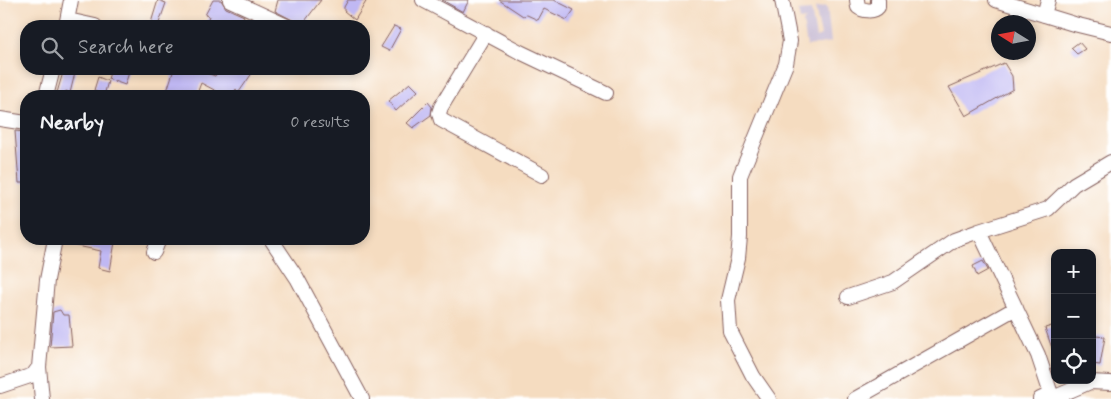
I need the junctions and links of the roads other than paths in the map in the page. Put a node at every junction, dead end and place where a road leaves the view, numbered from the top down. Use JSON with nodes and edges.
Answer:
{"nodes":[{"id":1,"x":71,"y":0,"type":"edge"},
{"id":2,"x":230,"y":0,"type":"edge"},
{"id":3,"x":423,"y":0,"type":"edge"},
{"id":4,"x":782,"y":0,"type":"edge"},
{"id":5,"x":856,"y":0,"type":"edge"},
{"id":6,"x":878,"y":0,"type":"edge"},
{"id":7,"x":996,"y":0,"type":"edge"},
{"id":8,"x":1048,"y":0,"type":"edge"},
{"id":9,"x":1044,"y":15,"type":"junction"},
{"id":10,"x":68,"y":20,"type":"edge"},
{"id":11,"x":273,"y":20,"type":"edge"},
{"id":12,"x":486,"y":33,"type":"junction"},
{"id":13,"x":1111,"y":33,"type":"edge"},
{"id":14,"x":51,"y":75,"type":"edge"},
{"id":15,"x":48,"y":90,"type":"edge"},
{"id":16,"x":606,"y":93,"type":"dead end"},
{"id":17,"x":0,"y":119,"type":"edge"},
{"id":18,"x":20,"y":122,"type":"edge"},
{"id":19,"x":1111,"y":162,"type":"edge"},
{"id":20,"x":542,"y":176,"type":"dead end"},
{"id":21,"x":979,"y":231,"type":"junction"},
{"id":22,"x":54,"y":245,"type":"edge"},
{"id":23,"x":157,"y":245,"type":"edge"},
{"id":24,"x":275,"y":245,"type":"edge"},
{"id":25,"x":154,"y":252,"type":"dead end"},
{"id":26,"x":848,"y":297,"type":"dead end"},
{"id":27,"x":1016,"y":308,"type":"junction"},
{"id":28,"x":39,"y":367,"type":"junction"},
{"id":29,"x":1111,"y":383,"type":"edge"},
{"id":30,"x":0,"y":386,"type":"edge"},
{"id":31,"x":1050,"y":397,"type":"edge"},
{"id":32,"x":42,"y":399,"type":"edge"},
{"id":33,"x":362,"y":399,"type":"edge"},
{"id":34,"x":769,"y":399,"type":"edge"},
{"id":35,"x":854,"y":399,"type":"edge"}],
"edges":[{"from":1,"to":10,"type":"street"},
{"from":2,"to":11,"type":"street"},
{"from":3,"to":12,"type":"street"},
{"from":4,"to":34,"type":"street"},
{"from":5,"to":6,"type":"street"},
{"from":7,"to":9,"type":"street"},
{"from":8,"to":9,"type":"street"},
{"from":9,"to":13,"type":"street"},
{"from":12,"to":16,"type":"street"},
{"from":12,"to":20,"type":"street"},
{"from":14,"to":15,"type":"street"},
{"from":17,"to":18,"type":"street"},
{"from":19,"to":21,"type":"street"},
{"from":21,"to":26,"type":"street"},
{"from":21,"to":27,"type":"street"},
{"from":22,"to":28,"type":"street"},
{"from":23,"to":25,"type":"street"},
{"from":24,"to":33,"type":"street"},
{"from":27,"to":31,"type":"street"},
{"from":27,"to":35,"type":"street"},
{"from":28,"to":30,"type":"street"},
{"from":28,"to":32,"type":"street"},
{"from":29,"to":31,"type":"street"}]}
